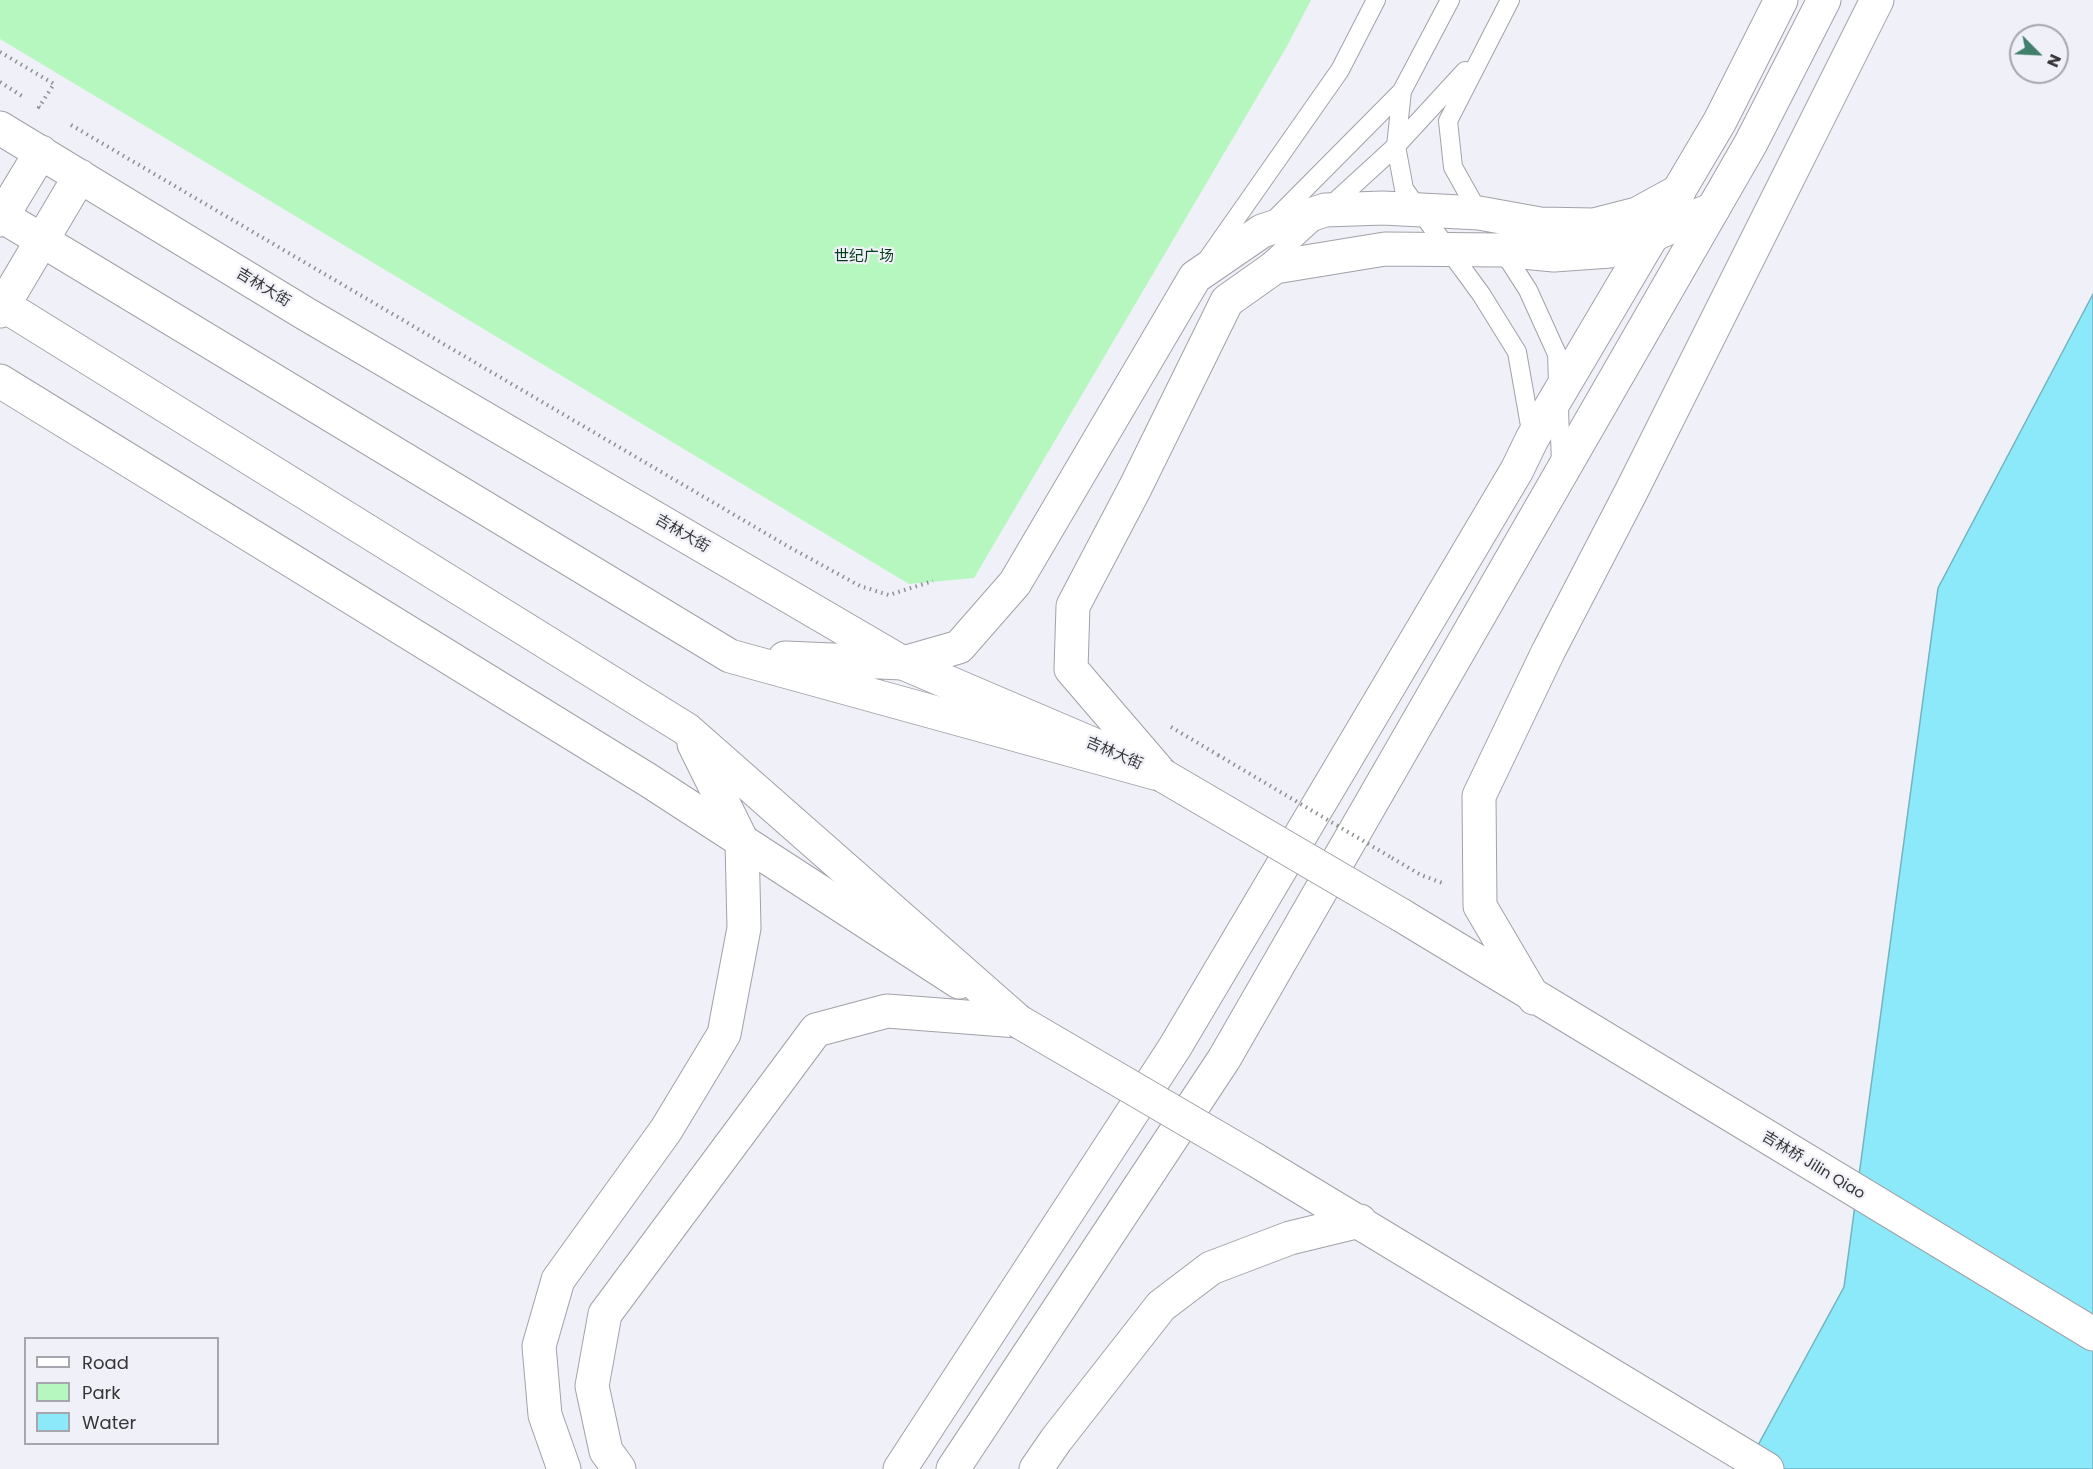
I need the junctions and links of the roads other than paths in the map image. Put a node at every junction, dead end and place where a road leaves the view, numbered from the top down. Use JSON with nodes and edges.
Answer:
{"nodes":[{"id":1,"x":1376,"y":0,"type":"edge"},
{"id":2,"x":1450,"y":0,"type":"edge"},
{"id":3,"x":1510,"y":0,"type":"edge"},
{"id":4,"x":1781,"y":0,"type":"edge"},
{"id":5,"x":1824,"y":0,"type":"edge"},
{"id":6,"x":1877,"y":0,"type":"edge"},
{"id":7,"x":1483,"y":52,"type":"junction"},
{"id":8,"x":1402,"y":91,"type":"junction"},
{"id":9,"x":0,"y":128,"type":"edge"},
{"id":10,"x":1396,"y":146,"type":"junction"},
{"id":11,"x":41,"y":152,"type":"junction"},
{"id":12,"x":80,"y":176,"type":"junction"},
{"id":13,"x":1678,"y":191,"type":"junction"},
{"id":14,"x":1713,"y":209,"type":"junction"},
{"id":15,"x":1325,"y":210,"type":"junction"},
{"id":16,"x":1420,"y":210,"type":"junction"},
{"id":17,"x":1479,"y":213,"type":"junction"},
{"id":18,"x":1,"y":217,"type":"edge"},
{"id":19,"x":1262,"y":231,"type":"junction"},
{"id":20,"x":1652,"y":235,"type":"junction"},
{"id":21,"x":43,"y":240,"type":"junction"},
{"id":22,"x":1448,"y":250,"type":"junction"},
{"id":23,"x":1502,"y":250,"type":"junction"},
{"id":24,"x":1195,"y":277,"type":"junction"},
{"id":25,"x":1227,"y":301,"type":"junction"},
{"id":26,"x":1,"y":306,"type":"edge"},
{"id":27,"x":0,"y":381,"type":"edge"},
{"id":28,"x":1558,"y":394,"type":"junction"},
{"id":29,"x":1532,"y":439,"type":"junction"},
{"id":30,"x":1562,"y":472,"type":"junction"},
{"id":31,"x":730,"y":656,"type":"junction"},
{"id":32,"x":903,"y":663,"type":"junction"},
{"id":33,"x":686,"y":729,"type":"junction"},
{"id":34,"x":1162,"y":775,"type":"junction"},
{"id":35,"x":742,"y":841,"type":"junction"},
{"id":36,"x":1534,"y":998,"type":"junction"},
{"id":37,"x":1018,"y":1021,"type":"junction"},
{"id":38,"x":1360,"y":1221,"type":"junction"},
{"id":39,"x":2093,"y":1334,"type":"edge"},
{"id":40,"x":564,"y":1469,"type":"edge"},
{"id":41,"x":619,"y":1469,"type":"edge"},
{"id":42,"x":900,"y":1469,"type":"edge"},
{"id":43,"x":953,"y":1469,"type":"edge"},
{"id":44,"x":1036,"y":1469,"type":"edge"},
{"id":45,"x":1767,"y":1469,"type":"edge"}],
"edges":[{"from":1,"to":24,"type":"lane"},
{"from":2,"to":8,"type":"lane"},
{"from":3,"to":7,"type":"lane"},
{"from":4,"to":13,"type":"main road"},
{"from":5,"to":14,"type":"main road"},
{"from":6,"to":36,"type":"main road"},
{"from":7,"to":10,"type":"lane"},
{"from":7,"to":17,"type":"lane"},
{"from":8,"to":10,"type":"lane"},
{"from":8,"to":19,"type":"lane"},
{"from":9,"to":11,"type":"main road","name":"吉林大街"},
{"from":10,"to":15,"type":"lane"},
{"from":10,"to":16,"type":"lane"},
{"from":11,"to":12,"type":"main road","name":"吉林大街"},
{"from":11,"to":18,"type":"main road"},
{"from":12,"to":21,"type":"main road"},
{"from":12,"to":32,"type":"main road","name":"吉林大街"},
{"from":13,"to":17,"type":"main road"},
{"from":13,"to":20,"type":"main road"},
{"from":14,"to":20,"type":"main road"},
{"from":14,"to":30,"type":"main road"},
{"from":15,"to":16,"type":"main road"},
{"from":15,"to":19,"type":"main road"},
{"from":15,"to":25,"type":"lane"},
{"from":16,"to":17,"type":"main road"},
{"from":16,"to":22,"type":"lane"},
{"from":17,"to":23,"type":"lane"},
{"from":18,"to":21,"type":"main road","name":"吉林大街"},
{"from":19,"to":24,"type":"main road"},
{"from":20,"to":23,"type":"main road"},
{"from":20,"to":28,"type":"main road"},
{"from":21,"to":26,"type":"main road"},
{"from":21,"to":31,"type":"main road","name":"吉林大街"},
{"from":22,"to":23,"type":"main road"},
{"from":22,"to":25,"type":"main road"},
{"from":22,"to":29,"type":"lane"},
{"from":23,"to":28,"type":"lane"},
{"from":24,"to":32,"type":"main road"},
{"from":25,"to":34,"type":"main road"},
{"from":26,"to":33,"type":"main road"},
{"from":27,"to":35,"type":"main road"},
{"from":28,"to":29,"type":"main road"},
{"from":28,"to":30,"type":"lane"},
{"from":29,"to":42,"type":"main road"},
{"from":30,"to":43,"type":"main road"},
{"from":31,"to":32,"type":"main road"},
{"from":31,"to":34,"type":"main road","name":"吉林大街"},
{"from":32,"to":34,"type":"main road","name":"吉林大街"},
{"from":33,"to":35,"type":"main road"},
{"from":33,"to":37,"type":"main road"},
{"from":34,"to":36,"type":"main road","name":"吉林桥 Jilin Qiao","bridge":true},
{"from":35,"to":37,"type":"main road"},
{"from":35,"to":40,"type":"main road"},
{"from":36,"to":39,"type":"main road","name":"吉林桥 Jilin Qiao"},
{"from":37,"to":38,"type":"main road","bridge":true},
{"from":37,"to":41,"type":"main road"},
{"from":38,"to":44,"type":"main road"},
{"from":38,"to":45,"type":"main road"}]}
